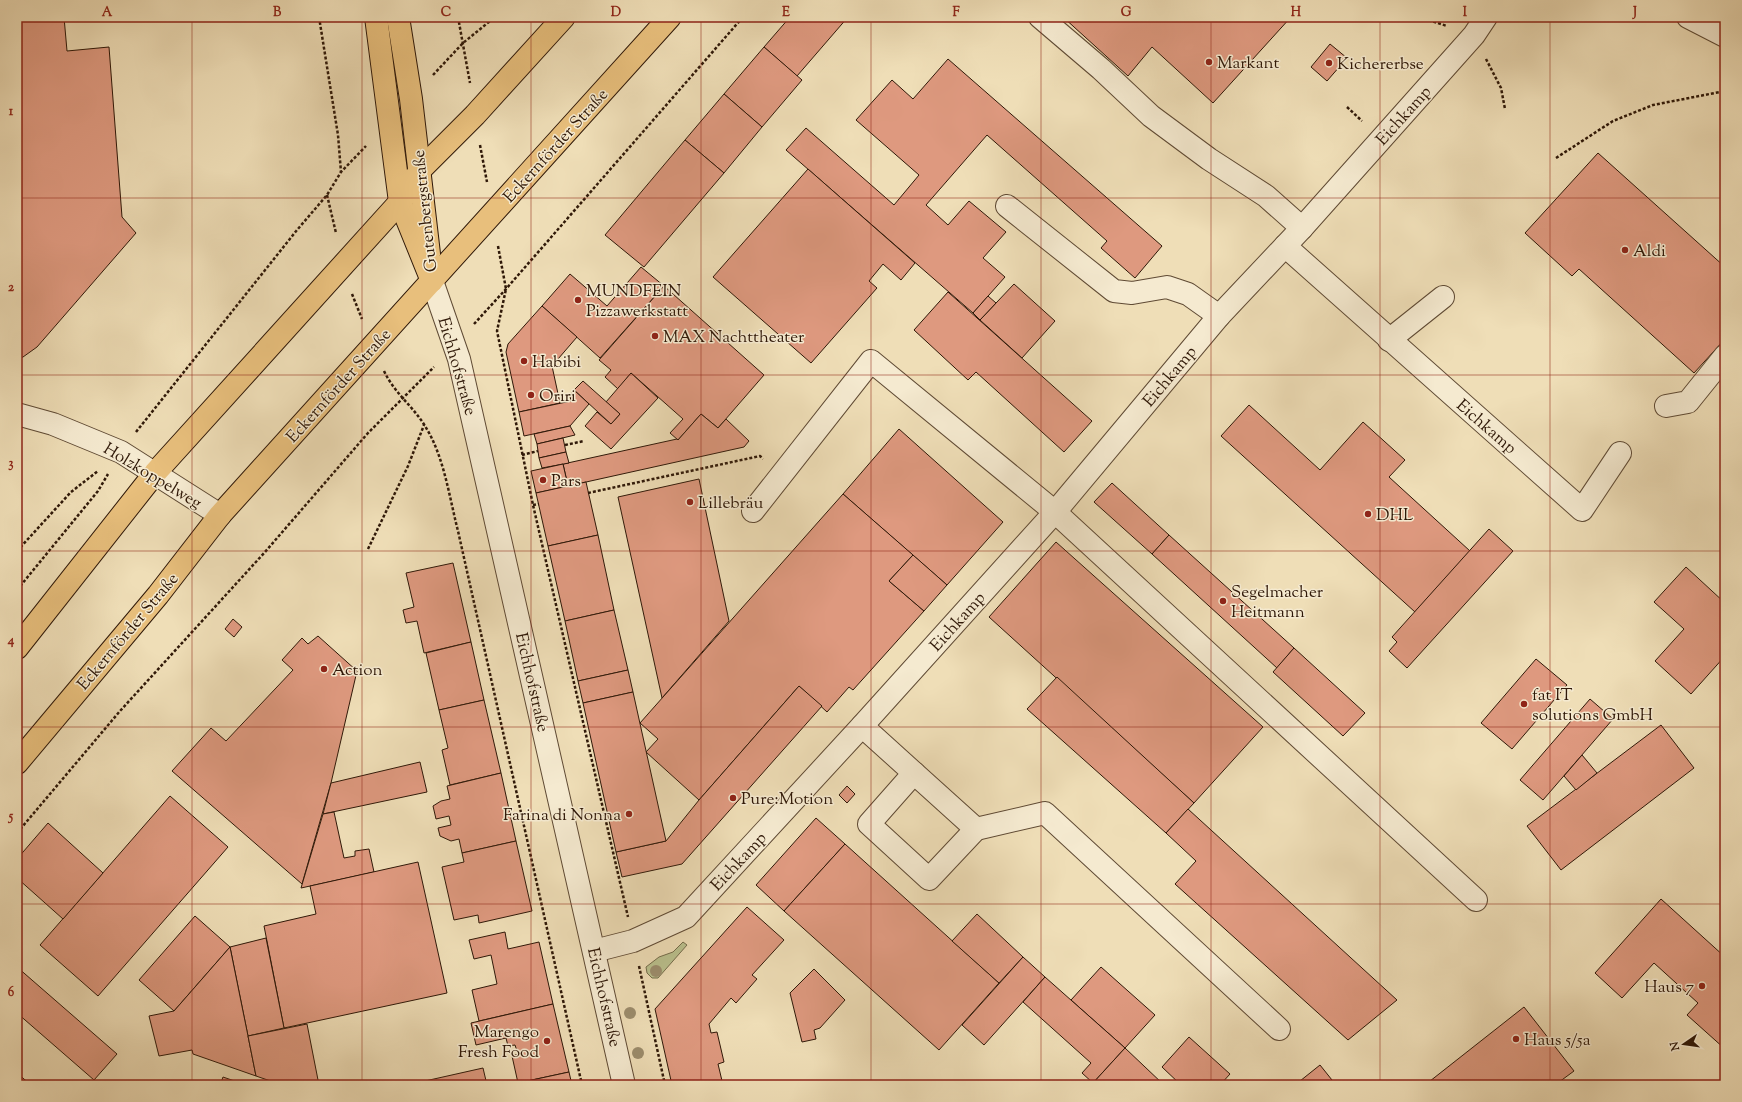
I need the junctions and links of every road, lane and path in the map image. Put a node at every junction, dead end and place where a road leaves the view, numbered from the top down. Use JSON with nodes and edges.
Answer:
{"nodes":[{"id":1,"x":319,"y":17,"type":"edge"},
{"id":2,"x":376,"y":17,"type":"edge"},
{"id":3,"x":398,"y":17,"type":"edge"},
{"id":4,"x":458,"y":17,"type":"edge"},
{"id":5,"x":564,"y":17,"type":"edge"},
{"id":6,"x":670,"y":17,"type":"edge"},
{"id":7,"x":743,"y":17,"type":"edge"},
{"id":8,"x":1040,"y":17,"type":"edge"},
{"id":9,"x":1486,"y":17,"type":"edge"},
{"id":10,"x":1688,"y":17,"type":"edge"},
{"id":11,"x":1725,"y":36,"type":"edge"},
{"id":12,"x":1725,"y":91,"type":"edge"},
{"id":13,"x":475,"y":115,"type":"junction"},
{"id":14,"x":1556,"y":158,"type":"dead end"},
{"id":15,"x":420,"y":170,"type":"junction"},
{"id":16,"x":327,"y":195,"type":"junction"},
{"id":17,"x":400,"y":202,"type":"junction"},
{"id":18,"x":1007,"y":206,"type":"dead end"},
{"id":19,"x":493,"y":214,"type":"junction"},
{"id":20,"x":1302,"y":228,"type":"junction"},
{"id":21,"x":1285,"y":246,"type":"junction"},
{"id":22,"x":344,"y":262,"type":"junction"},
{"id":23,"x":432,"y":281,"type":"junction"},
{"id":24,"x":506,"y":289,"type":"junction"},
{"id":25,"x":1443,"y":297,"type":"dead end"},
{"id":26,"x":1219,"y":316,"type":"junction"},
{"id":27,"x":1389,"y":340,"type":"junction"},
{"id":28,"x":455,"y":345,"type":"junction"},
{"id":29,"x":373,"y":346,"type":"junction"},
{"id":30,"x":1725,"y":356,"type":"edge"},
{"id":31,"x":402,"y":400,"type":"junction"},
{"id":32,"x":1666,"y":406,"type":"dead end"},
{"id":33,"x":17,"y":414,"type":"edge"},
{"id":34,"x":424,"y":424,"type":"junction"},
{"id":35,"x":584,"y":441,"type":"dead end"},
{"id":36,"x":565,"y":445,"type":"dead end"},
{"id":37,"x":538,"y":451,"type":"dead end"},
{"id":38,"x":121,"y":452,"type":"junction"},
{"id":39,"x":1620,"y":453,"type":"dead end"},
{"id":40,"x":522,"y":455,"type":"junction"},
{"id":41,"x":155,"y":473,"type":"junction"},
{"id":42,"x":781,"y":476,"type":"junction"},
{"id":43,"x":588,"y":493,"type":"dead end"},
{"id":44,"x":538,"y":504,"type":"dead end"},
{"id":45,"x":533,"y":505,"type":"junction"},
{"id":46,"x":754,"y":511,"type":"dead end"},
{"id":47,"x":1055,"y":512,"type":"junction"},
{"id":48,"x":220,"y":516,"type":"junction"},
{"id":49,"x":368,"y":549,"type":"dead end"},
{"id":50,"x":17,"y":551,"type":"edge"},
{"id":51,"x":17,"y":590,"type":"edge"},
{"id":52,"x":17,"y":648,"type":"edge"},
{"id":53,"x":862,"y":726,"type":"junction"},
{"id":54,"x":17,"y":763,"type":"edge"},
{"id":55,"x":914,"y":773,"type":"junction"},
{"id":56,"x":976,"y":829,"type":"junction"},
{"id":57,"x":17,"y":833,"type":"edge"},
{"id":58,"x":1476,"y":900,"type":"dead end"},
{"id":59,"x":633,"y":941,"type":"junction"},
{"id":60,"x":594,"y":951,"type":"junction"},
{"id":61,"x":1279,"y":1029,"type":"dead end"},
{"id":62,"x":582,"y":1085,"type":"edge"},
{"id":63,"x":624,"y":1085,"type":"edge"},
{"id":64,"x":665,"y":1085,"type":"edge"}],
"edges":[{"from":1,"to":16,"type":"path"},
{"from":2,"to":17,"type":"main road","name":"Gutenbergstraße"},
{"from":3,"to":15,"type":"main road","name":"Gutenbergstraße"},
{"from":4,"to":13,"type":"path"},
{"from":5,"to":13,"type":"main road"},
{"from":6,"to":19,"type":"main road","name":"Eckernförder Straße"},
{"from":7,"to":24,"type":"path"},
{"from":8,"to":20,"type":"street"},
{"from":9,"to":20,"type":"street","name":"Eichkamp"},
{"from":10,"to":11,"type":"street"},
{"from":12,"to":14,"type":"path"},
{"from":13,"to":15,"type":"main road"},
{"from":13,"to":19,"type":"path"},
{"from":15,"to":17,"type":"main road"},
{"from":15,"to":23,"type":"main road","name":"Gutenbergstraße"},
{"from":16,"to":22,"type":"path"},
{"from":16,"to":38,"type":"path"},
{"from":17,"to":22,"type":"main road"},
{"from":17,"to":23,"type":"main road","name":"Gutenbergstraße"},
{"from":18,"to":26,"type":"street"},
{"from":19,"to":23,"type":"main road","name":"Eckernförder Straße"},
{"from":19,"to":24,"type":"path"},
{"from":20,"to":21,"type":"street","name":"Eichkamp"},
{"from":21,"to":26,"type":"street","name":"Eichkamp"},
{"from":21,"to":27,"type":"street","name":"Eichkamp"},
{"from":22,"to":29,"type":"path"},
{"from":22,"to":41,"type":"main road"},
{"from":23,"to":28,"type":"street","name":"Eichhofstraße"},
{"from":23,"to":29,"type":"main road","name":"Eckernförder Straße"},
{"from":24,"to":28,"type":"path"},
{"from":24,"to":40,"type":"path"},
{"from":25,"to":27,"type":"street"},
{"from":26,"to":47,"type":"street","name":"Eichkamp"},
{"from":27,"to":39,"type":"street","name":"Eichkamp"},
{"from":28,"to":31,"type":"path"},
{"from":28,"to":60,"type":"street","name":"Eichhofstraße"},
{"from":29,"to":31,"type":"path"},
{"from":29,"to":48,"type":"main road","name":"Eckernförder Straße"},
{"from":30,"to":32,"type":"street"},
{"from":31,"to":34,"type":"path"},
{"from":31,"to":57,"type":"path"},
{"from":33,"to":38,"type":"street","name":"Holzkoppelweg"},
{"from":34,"to":49,"type":"path"},
{"from":34,"to":62,"type":"path"},
{"from":35,"to":36,"type":"path"},
{"from":37,"to":40,"type":"path"},
{"from":38,"to":41,"type":"street","name":"Holzkoppelweg"},
{"from":38,"to":50,"type":"path"},
{"from":38,"to":51,"type":"path"},
{"from":40,"to":45,"type":"path"},
{"from":41,"to":48,"type":"street","name":"Holzkoppelweg"},
{"from":41,"to":52,"type":"main road"},
{"from":42,"to":43,"type":"path"},
{"from":42,"to":46,"type":"street"},
{"from":42,"to":47,"type":"street"},
{"from":44,"to":45,"type":"path"},
{"from":45,"to":59,"type":"path"},
{"from":47,"to":53,"type":"street","name":"Eichkamp"},
{"from":47,"to":58,"type":"street"},
{"from":48,"to":54,"type":"main road","name":"Eckernförder Straße"},
{"from":53,"to":55,"type":"street"},
{"from":53,"to":59,"type":"street","name":"Eichkamp"},
{"from":55,"to":56,"type":"street"},
{"from":55,"to":56,"type":"street"},
{"from":56,"to":61,"type":"street"},
{"from":59,"to":60,"type":"street","name":"Eichkamp"},
{"from":59,"to":64,"type":"path"},
{"from":60,"to":63,"type":"street","name":"Eichhofstraße"}]}
